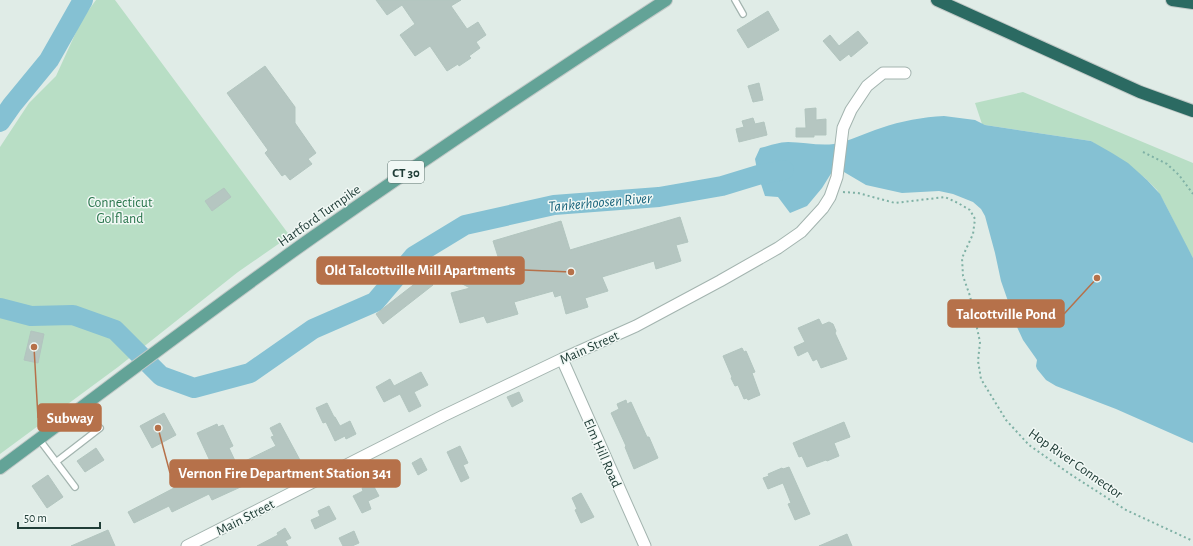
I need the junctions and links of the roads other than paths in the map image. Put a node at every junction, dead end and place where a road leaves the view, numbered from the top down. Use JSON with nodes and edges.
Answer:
{"nodes":[{"id":1,"x":666,"y":0,"type":"edge"},
{"id":2,"x":735,"y":0,"type":"edge"},
{"id":3,"x":937,"y":0,"type":"edge"},
{"id":4,"x":1172,"y":0,"type":"edge"},
{"id":5,"x":1193,"y":3,"type":"edge"},
{"id":6,"x":743,"y":14,"type":"dead end"},
{"id":7,"x":905,"y":73,"type":"dead end"},
{"id":8,"x":1193,"y":111,"type":"edge"},
{"id":9,"x":562,"y":360,"type":"junction"},
{"id":10,"x":100,"y":428,"type":"dead end"},
{"id":11,"x":40,"y":439,"type":"junction"},
{"id":12,"x":56,"y":462,"type":"junction"},
{"id":13,"x":0,"y":468,"type":"edge"},
{"id":14,"x":75,"y":487,"type":"dead end"},
{"id":15,"x":187,"y":546,"type":"edge"},
{"id":16,"x":645,"y":546,"type":"edge"}],
"edges":[{"from":1,"to":11,"type":"main road","name":"Hartford Turnpike","number":"CT 30"},
{"from":2,"to":6,"type":"lane"},
{"from":3,"to":8,"type":"highway"},
{"from":4,"to":5,"type":"highway"},
{"from":7,"to":9,"type":"street","name":"Main Street"},
{"from":9,"to":15,"type":"street","name":"Main Street"},
{"from":9,"to":16,"type":"street","name":"Elm Hill Road"},
{"from":10,"to":12,"type":"lane"},
{"from":11,"to":12,"type":"lane"},
{"from":11,"to":13,"type":"main road","name":"Hartford Turnpike","number":"CT 30"},
{"from":12,"to":14,"type":"lane"}]}
